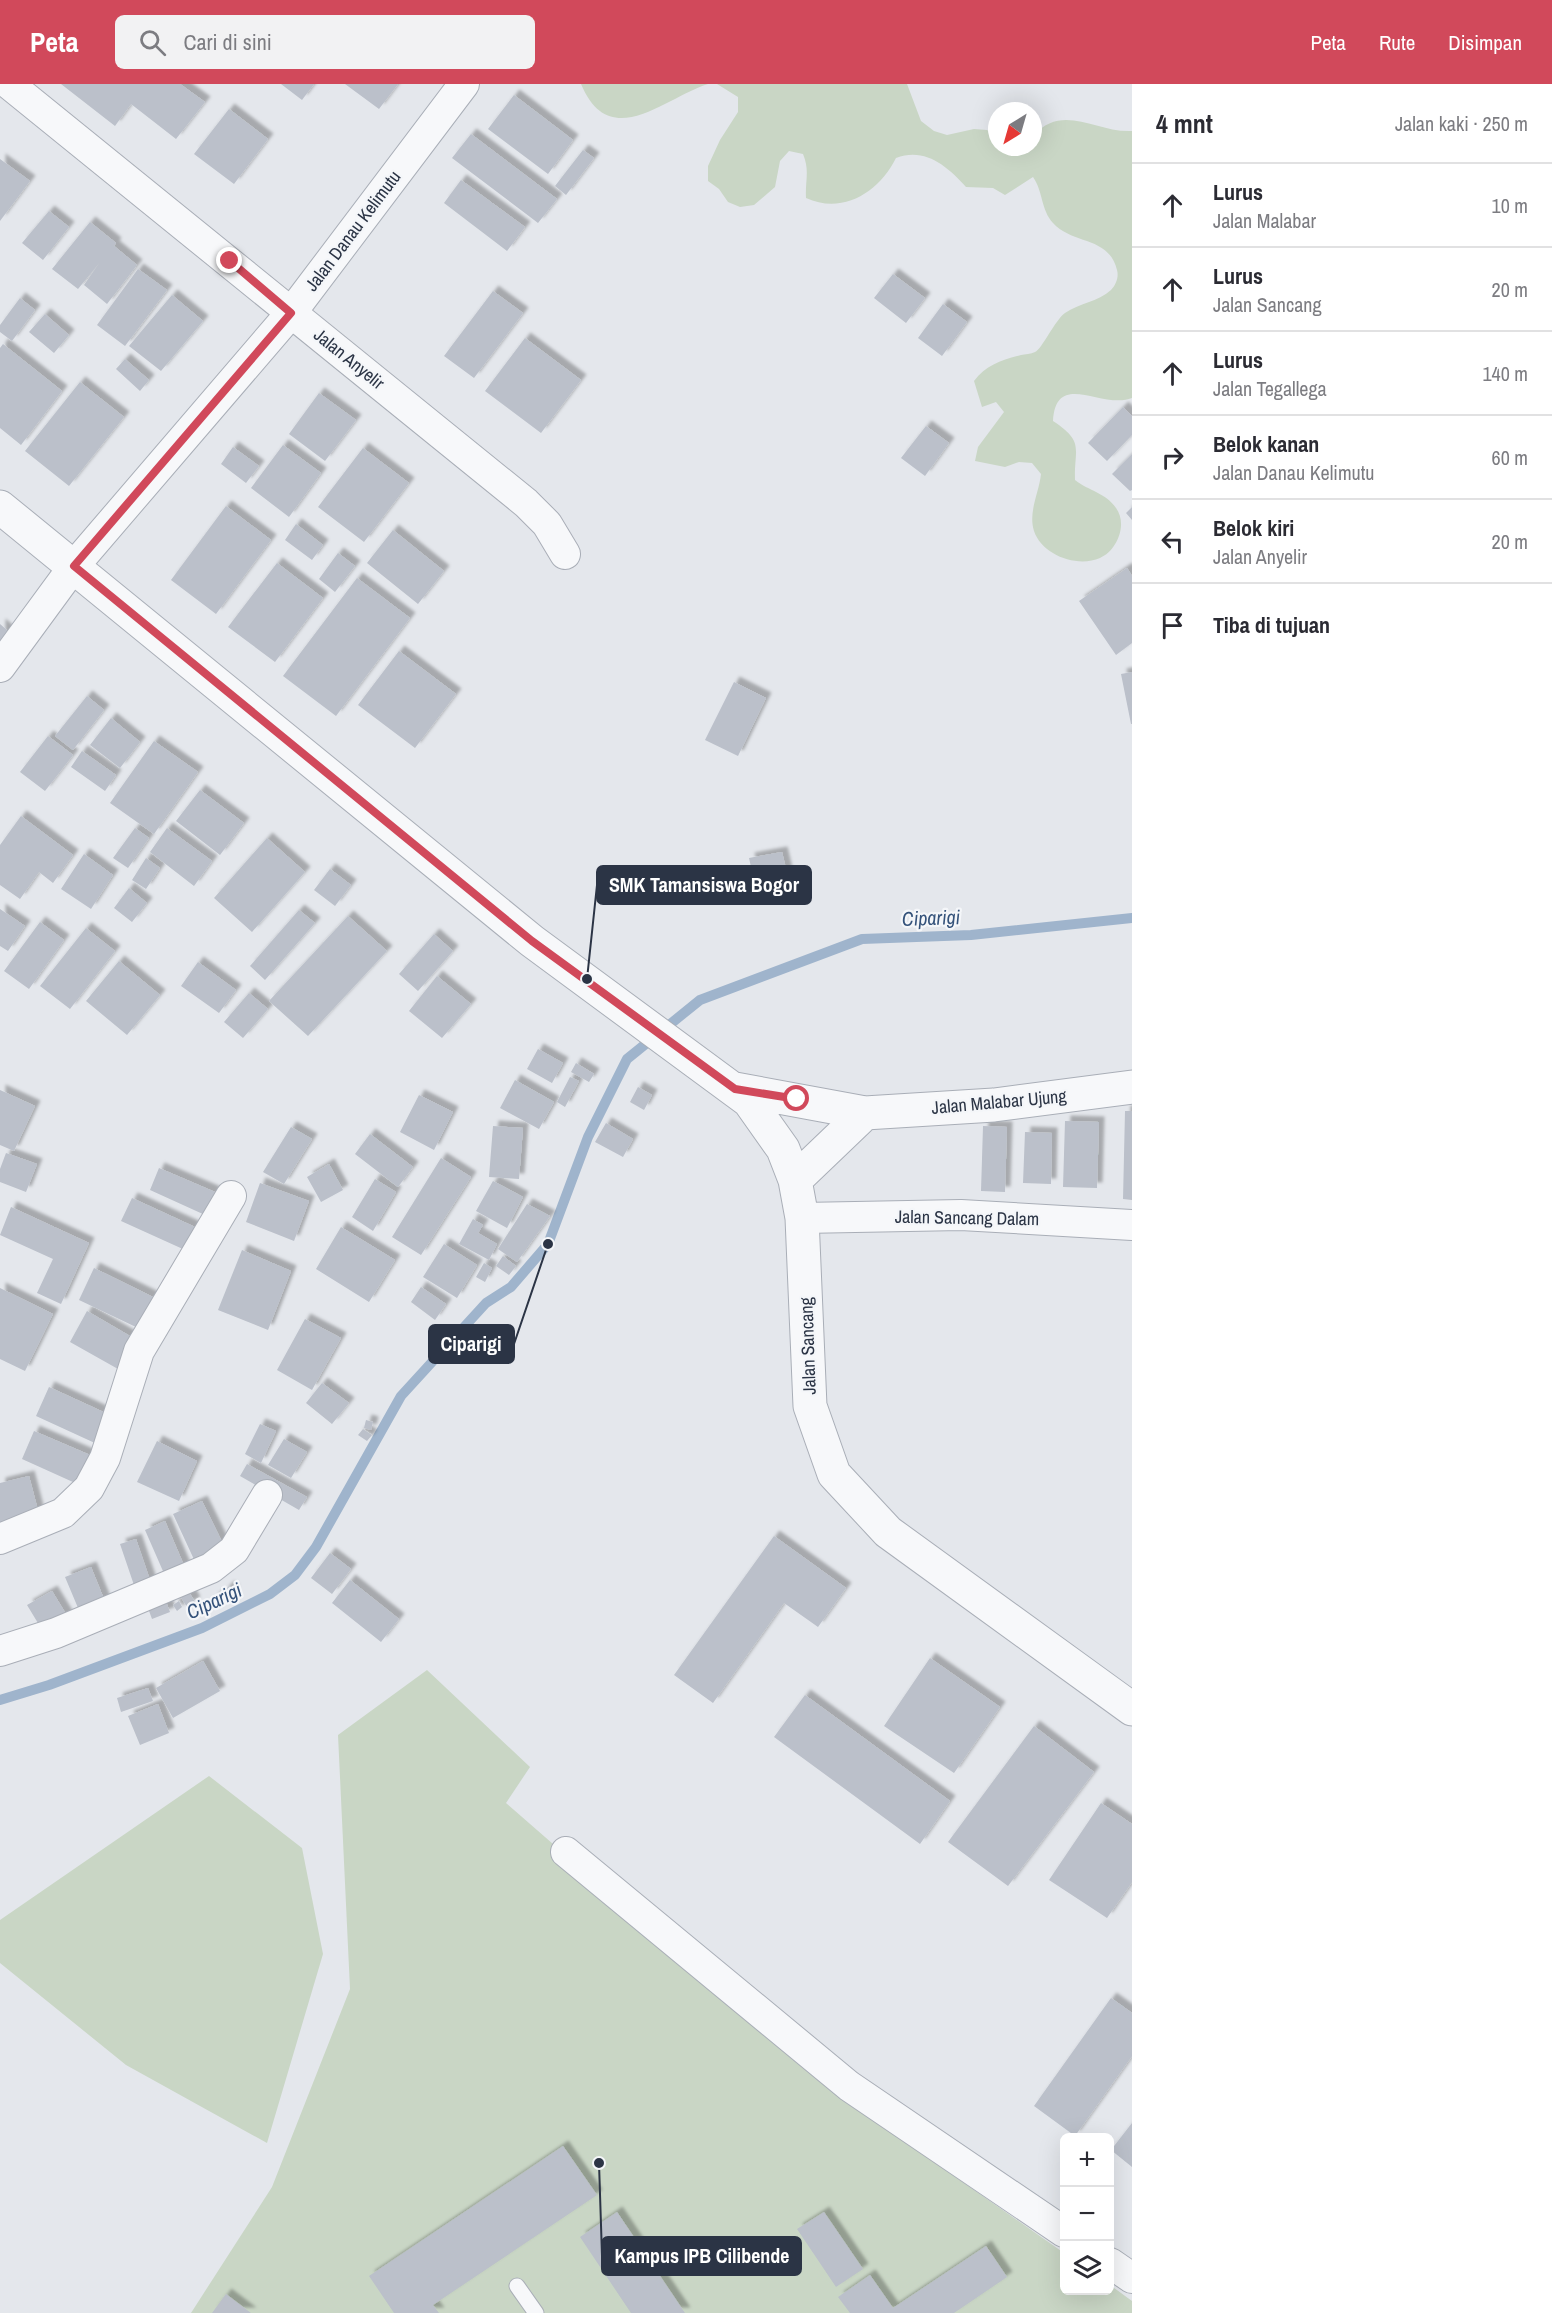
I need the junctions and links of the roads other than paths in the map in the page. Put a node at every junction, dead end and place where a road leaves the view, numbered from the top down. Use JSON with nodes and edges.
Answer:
{"nodes":[{"id":1,"x":9,"y":84,"type":"edge"},
{"id":2,"x":464,"y":84,"type":"edge"},
{"id":3,"x":291,"y":313,"type":"junction"},
{"id":4,"x":0,"y":507,"type":"edge"},
{"id":5,"x":565,"y":554,"type":"dead end"},
{"id":6,"x":74,"y":566,"type":"junction"},
{"id":7,"x":0,"y":667,"type":"edge"},
{"id":8,"x":1132,"y":1088,"type":"edge"},
{"id":9,"x":735,"y":1089,"type":"junction"},
{"id":10,"x":865,"y":1113,"type":"junction"},
{"id":11,"x":795,"y":1180,"type":"junction"},
{"id":12,"x":231,"y":1196,"type":"dead end"},
{"id":13,"x":802,"y":1218,"type":"junction"},
{"id":14,"x":1132,"y":1225,"type":"edge"},
{"id":15,"x":267,"y":1495,"type":"dead end"},
{"id":16,"x":0,"y":1539,"type":"edge"},
{"id":17,"x":0,"y":1651,"type":"edge"},
{"id":18,"x":1132,"y":1709,"type":"edge"},
{"id":19,"x":566,"y":1852,"type":"dead end"},
{"id":20,"x":1060,"y":2229,"type":"edge"},
{"id":21,"x":1114,"y":2266,"type":"edge"},
{"id":22,"x":1132,"y":2278,"type":"edge"},
{"id":23,"x":517,"y":2286,"type":"dead end"},
{"id":24,"x":536,"y":2313,"type":"edge"}],
"edges":[{"from":1,"to":3,"type":"street","name":"Jalan Anyelir"},
{"from":2,"to":3,"type":"street","name":"Jalan Danau Kelimutu"},
{"from":3,"to":5,"type":"street","name":"Jalan Anyelir"},
{"from":3,"to":6,"type":"street","name":"Jalan Danau Kelimutu"},
{"from":4,"to":6,"type":"street","name":"Jalan Sancang"},
{"from":6,"to":7,"type":"street","name":"Jalan Danau Kelimutu"},
{"from":6,"to":9,"type":"street","name":"Jalan Sancang"},
{"from":8,"to":10,"type":"street","name":"Jalan Malabar Ujung"},
{"from":9,"to":10,"type":"street","name":"Jalan Malabar Ujung"},
{"from":9,"to":11,"type":"street","name":"Jalan Sancang"},
{"from":10,"to":11,"type":"street"},
{"from":11,"to":13,"type":"street","name":"Jalan Sancang"},
{"from":12,"to":16,"type":"street"},
{"from":13,"to":14,"type":"street","name":"Jalan Sancang Dalam"},
{"from":13,"to":18,"type":"street","name":"Jalan Sancang"},
{"from":15,"to":17,"type":"street"},
{"from":19,"to":20,"type":"street"},
{"from":21,"to":22,"type":"street"},
{"from":23,"to":24,"type":"lane"}]}
